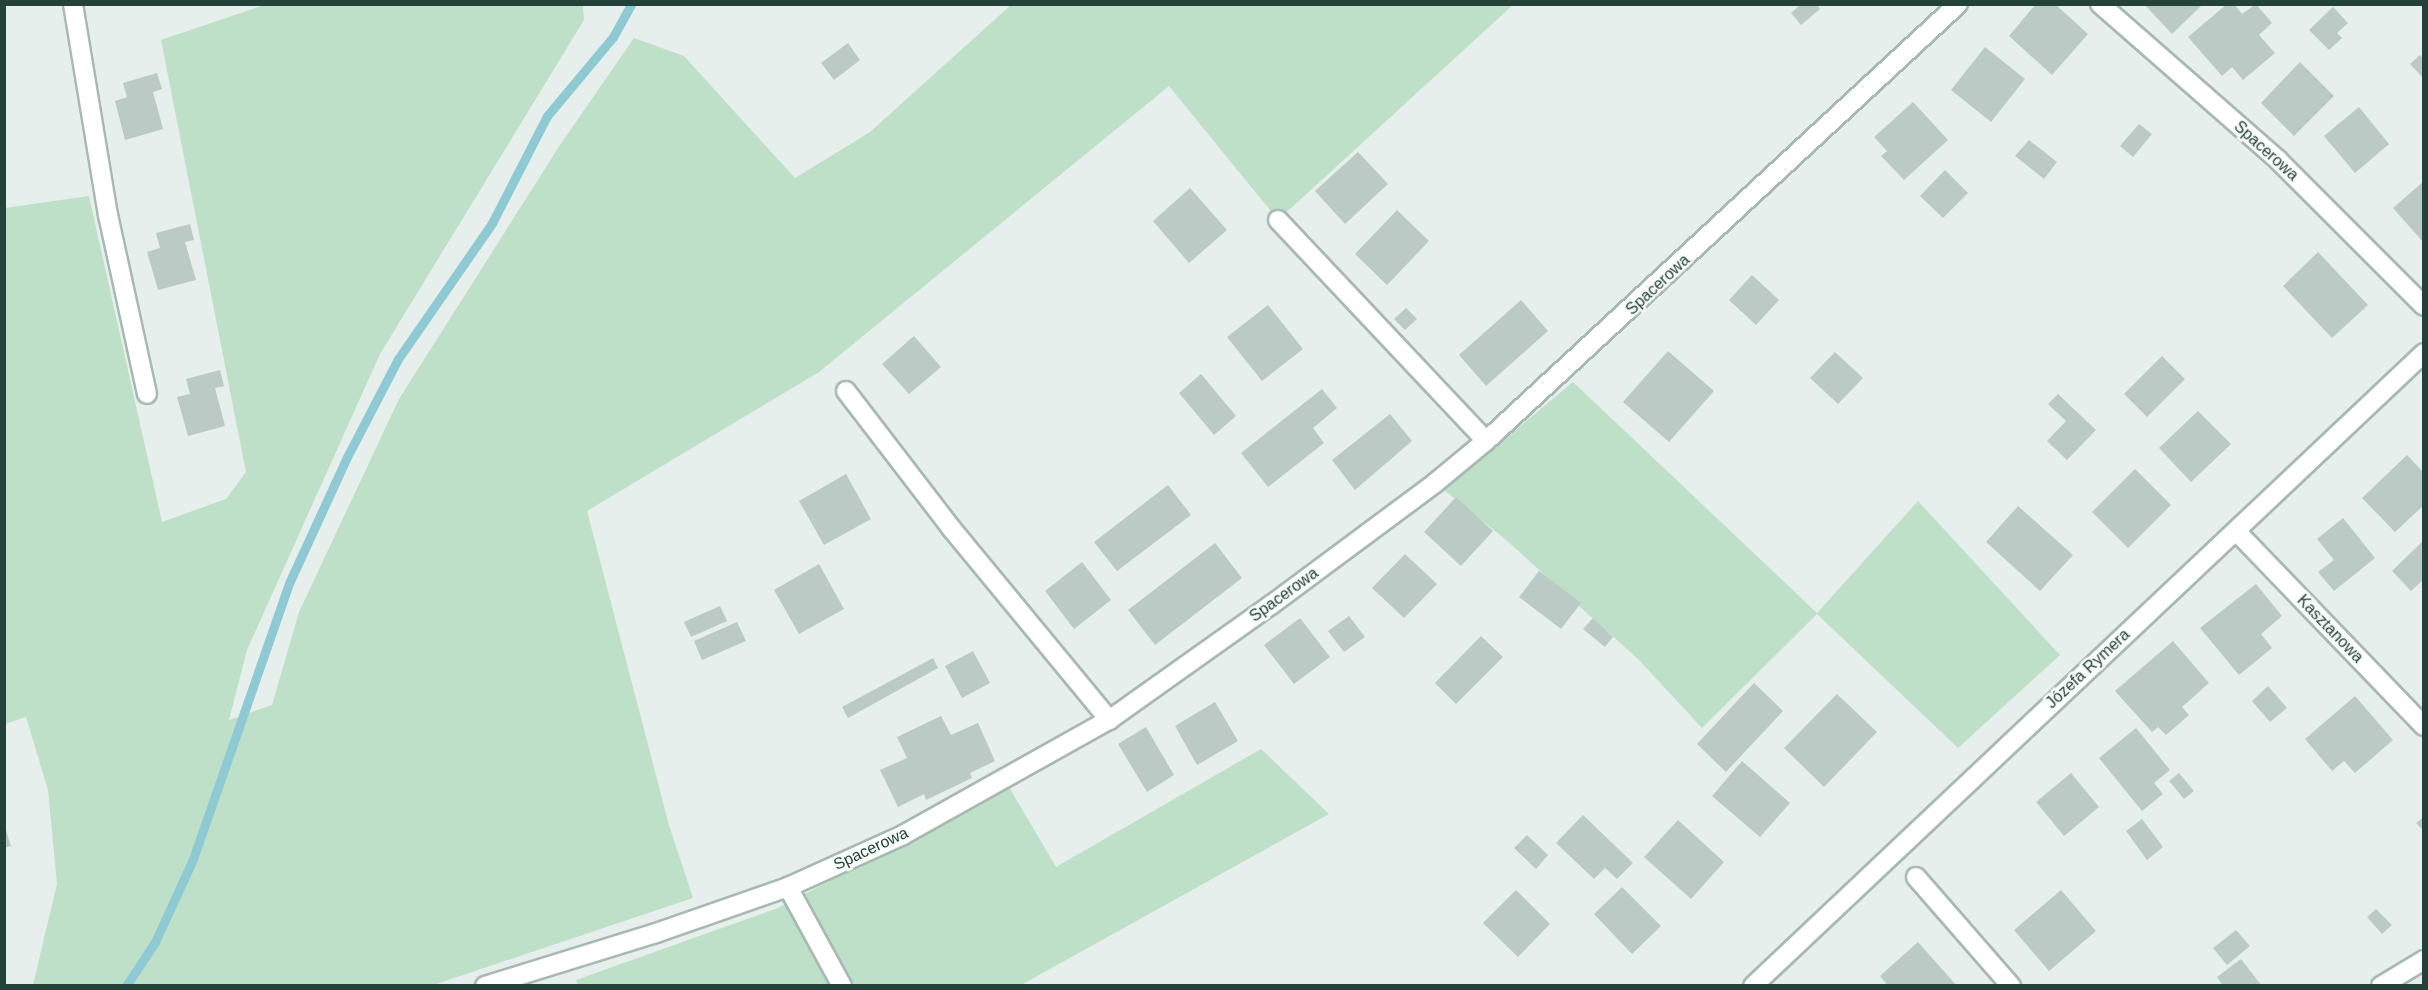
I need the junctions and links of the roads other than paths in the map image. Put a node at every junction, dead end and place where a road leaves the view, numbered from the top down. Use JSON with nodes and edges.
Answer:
{"nodes":[{"id":1,"x":73,"y":4,"type":"edge"},
{"id":2,"x":1958,"y":4,"type":"edge"},
{"id":3,"x":2100,"y":4,"type":"edge"},
{"id":4,"x":1278,"y":220,"type":"dead end"},
{"id":5,"x":2424,"y":306,"type":"edge"},
{"id":6,"x":2424,"y":353,"type":"edge"},
{"id":7,"x":846,"y":391,"type":"dead end"},
{"id":8,"x":147,"y":394,"type":"dead end"},
{"id":9,"x":1486,"y":441,"type":"junction"},
{"id":10,"x":2236,"y":532,"type":"junction"},
{"id":11,"x":1109,"y":720,"type":"junction"},
{"id":12,"x":2424,"y":726,"type":"edge"},
{"id":13,"x":1916,"y":877,"type":"dead end"},
{"id":14,"x":788,"y":887,"type":"junction"},
{"id":15,"x":2424,"y":960,"type":"edge"},
{"id":16,"x":484,"y":986,"type":"edge"},
{"id":17,"x":842,"y":986,"type":"edge"},
{"id":18,"x":1753,"y":986,"type":"edge"},
{"id":19,"x":2011,"y":986,"type":"edge"},
{"id":20,"x":2381,"y":986,"type":"edge"}],
"edges":[{"from":1,"to":8,"type":"street"},
{"from":2,"to":9,"type":"street","name":"Spacerowa"},
{"from":3,"to":5,"type":"street","name":"Spacerowa"},
{"from":4,"to":9,"type":"street"},
{"from":6,"to":10,"type":"street","name":"Józefa Rymera"},
{"from":7,"to":11,"type":"street"},
{"from":9,"to":11,"type":"street","name":"Spacerowa"},
{"from":10,"to":12,"type":"street","name":"Kasztanowa"},
{"from":10,"to":18,"type":"street","name":"Józefa Rymera"},
{"from":11,"to":14,"type":"street","name":"Spacerowa"},
{"from":13,"to":19,"type":"street"},
{"from":14,"to":16,"type":"street","name":"Spacerowa"},
{"from":14,"to":17,"type":"street"},
{"from":15,"to":20,"type":"street"}]}
